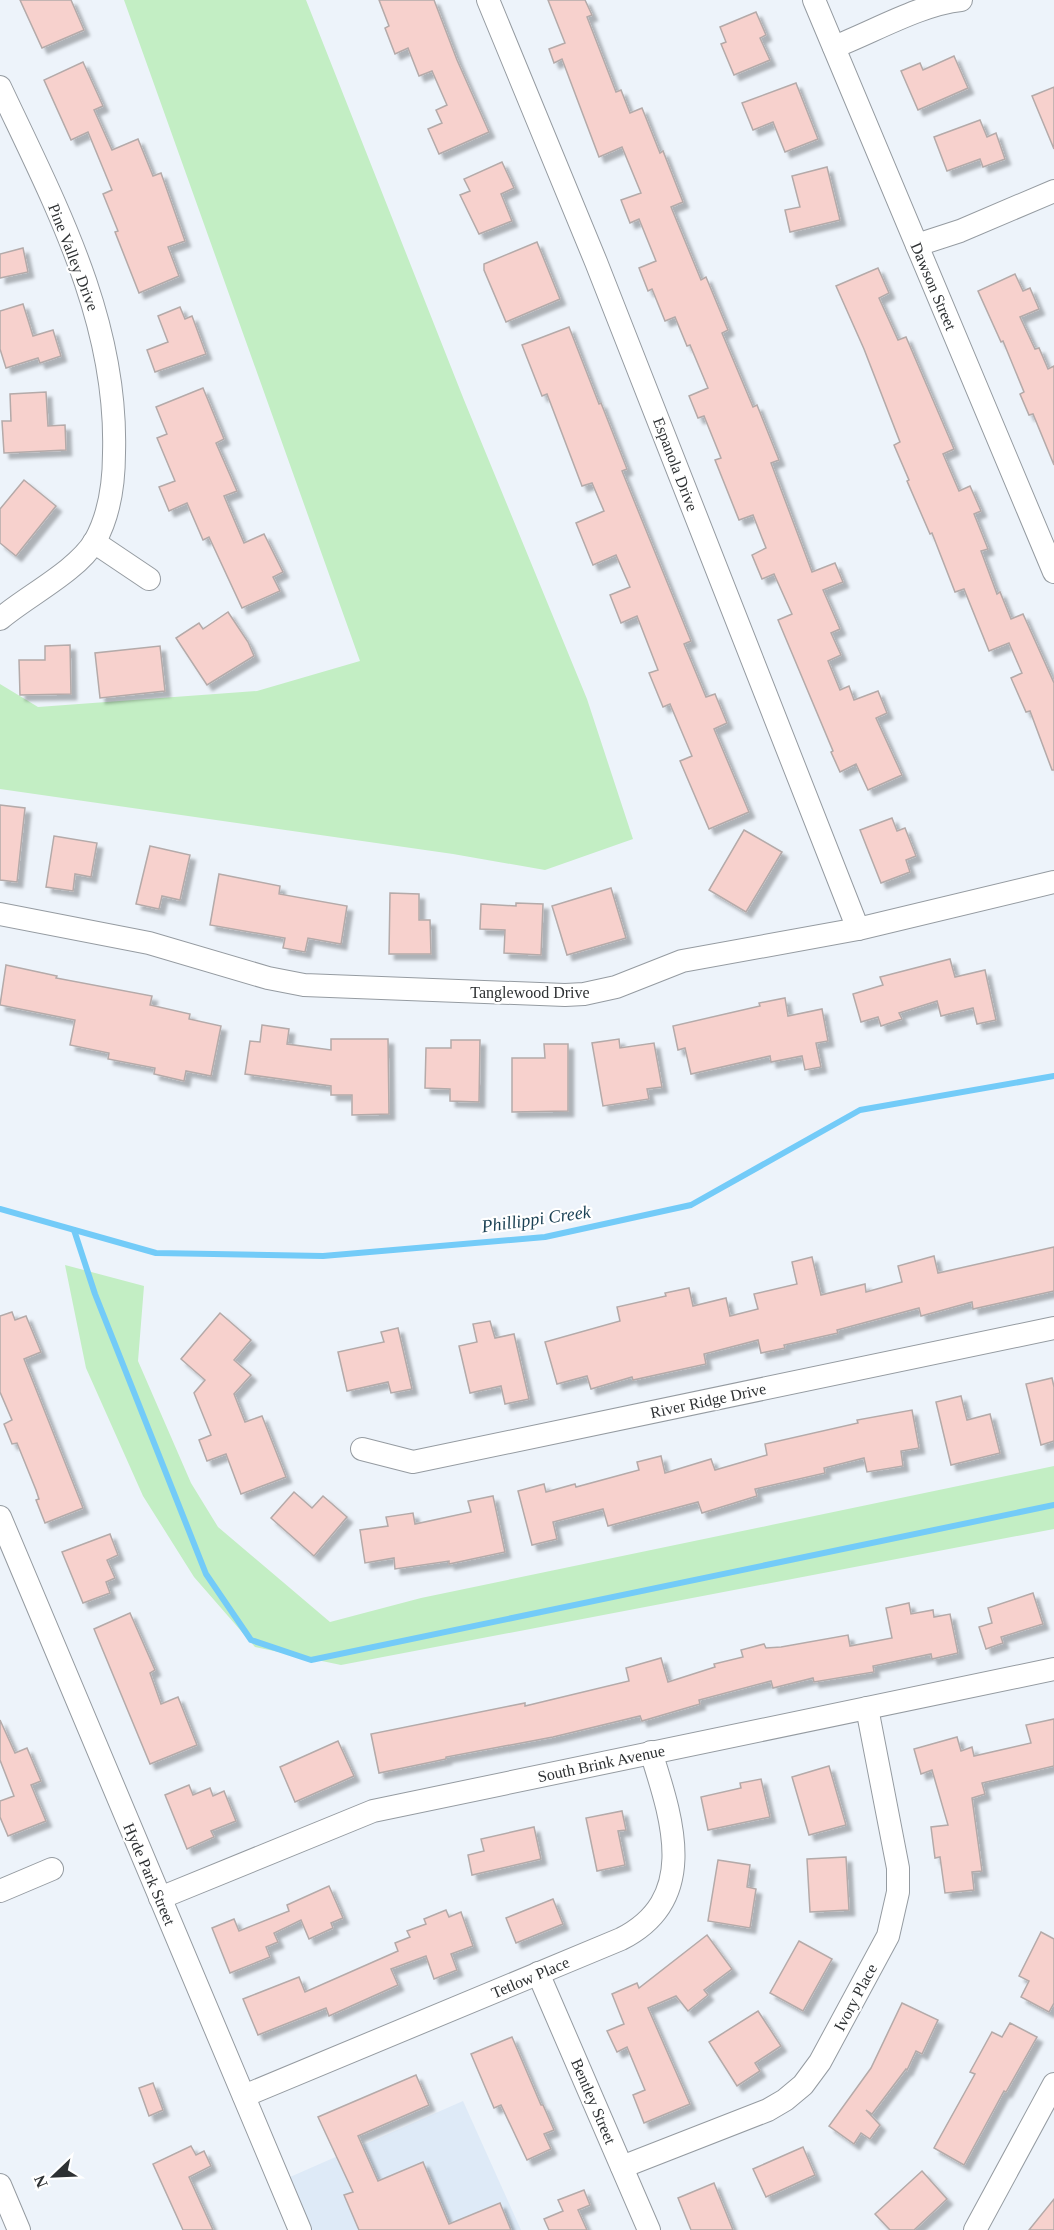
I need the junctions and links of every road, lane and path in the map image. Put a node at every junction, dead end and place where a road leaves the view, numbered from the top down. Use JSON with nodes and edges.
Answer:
{"nodes":[{"id":1,"x":488,"y":0,"type":"edge"},
{"id":2,"x":814,"y":0,"type":"edge"},
{"id":3,"x":961,"y":0,"type":"edge"},
{"id":4,"x":834,"y":47,"type":"junction"},
{"id":5,"x":0,"y":87,"type":"edge"},
{"id":6,"x":1054,"y":191,"type":"edge"},
{"id":7,"x":917,"y":245,"type":"junction"},
{"id":8,"x":94,"y":542,"type":"junction"},
{"id":9,"x":1054,"y":572,"type":"edge"},
{"id":10,"x":149,"y":579,"type":"dead end"},
{"id":11,"x":0,"y":619,"type":"edge"},
{"id":12,"x":1054,"y":882,"type":"edge"},
{"id":13,"x":0,"y":914,"type":"edge"},
{"id":14,"x":858,"y":929,"type":"junction"},
{"id":15,"x":1054,"y":1328,"type":"edge"},
{"id":16,"x":362,"y":1449,"type":"dead end"},
{"id":17,"x":0,"y":1517,"type":"edge"},
{"id":18,"x":1054,"y":1670,"type":"edge"},
{"id":19,"x":867,"y":1708,"type":"junction"},
{"id":20,"x":651,"y":1752,"type":"junction"},
{"id":21,"x":52,"y":1869,"type":"dead end"},
{"id":22,"x":0,"y":1891,"type":"edge"},
{"id":23,"x":160,"y":1898,"type":"junction"},
{"id":24,"x":538,"y":1973,"type":"junction"},
{"id":25,"x":1054,"y":2084,"type":"edge"},
{"id":26,"x":244,"y":2096,"type":"junction"},
{"id":27,"x":622,"y":2167,"type":"junction"},
{"id":28,"x":0,"y":2185,"type":"edge"},
{"id":29,"x":19,"y":2230,"type":"edge"},
{"id":30,"x":300,"y":2230,"type":"edge"},
{"id":31,"x":649,"y":2230,"type":"edge"},
{"id":32,"x":975,"y":2230,"type":"edge"}],
"edges":[{"from":1,"to":14,"type":"street","name":"Espanola Drive"},
{"from":2,"to":4,"type":"street","name":"Dawson Street"},
{"from":3,"to":4,"type":"street"},
{"from":4,"to":7,"type":"street","name":"Dawson Street"},
{"from":5,"to":8,"type":"street","name":"Pine Valley Drive"},
{"from":6,"to":7,"type":"street"},
{"from":7,"to":9,"type":"street","name":"Dawson Street"},
{"from":8,"to":10,"type":"street"},
{"from":8,"to":11,"type":"street","name":"Pine Valley Drive"},
{"from":12,"to":14,"type":"street","name":"Tanglewood Drive"},
{"from":13,"to":14,"type":"street","name":"Tanglewood Drive"},
{"from":15,"to":16,"type":"street","name":"River Ridge Drive"},
{"from":17,"to":23,"type":"street","name":"Hyde Park Street"},
{"from":18,"to":19,"type":"street","name":"South Brink Avenue"},
{"from":19,"to":20,"type":"street","name":"South Brink Avenue"},
{"from":19,"to":27,"type":"street","name":"Ivory Place"},
{"from":20,"to":23,"type":"street","name":"South Brink Avenue"},
{"from":20,"to":24,"type":"street","name":"Tetlow Place"},
{"from":21,"to":22,"type":"street"},
{"from":23,"to":26,"type":"street","name":"Hyde Park Street"},
{"from":24,"to":26,"type":"street","name":"Tetlow Place"},
{"from":24,"to":27,"type":"street","name":"Bentley Street"},
{"from":25,"to":32,"type":"street"},
{"from":26,"to":30,"type":"street","name":"Hyde Park Street"},
{"from":27,"to":31,"type":"street","name":"Bentley Street"},
{"from":28,"to":29,"type":"street"}]}
